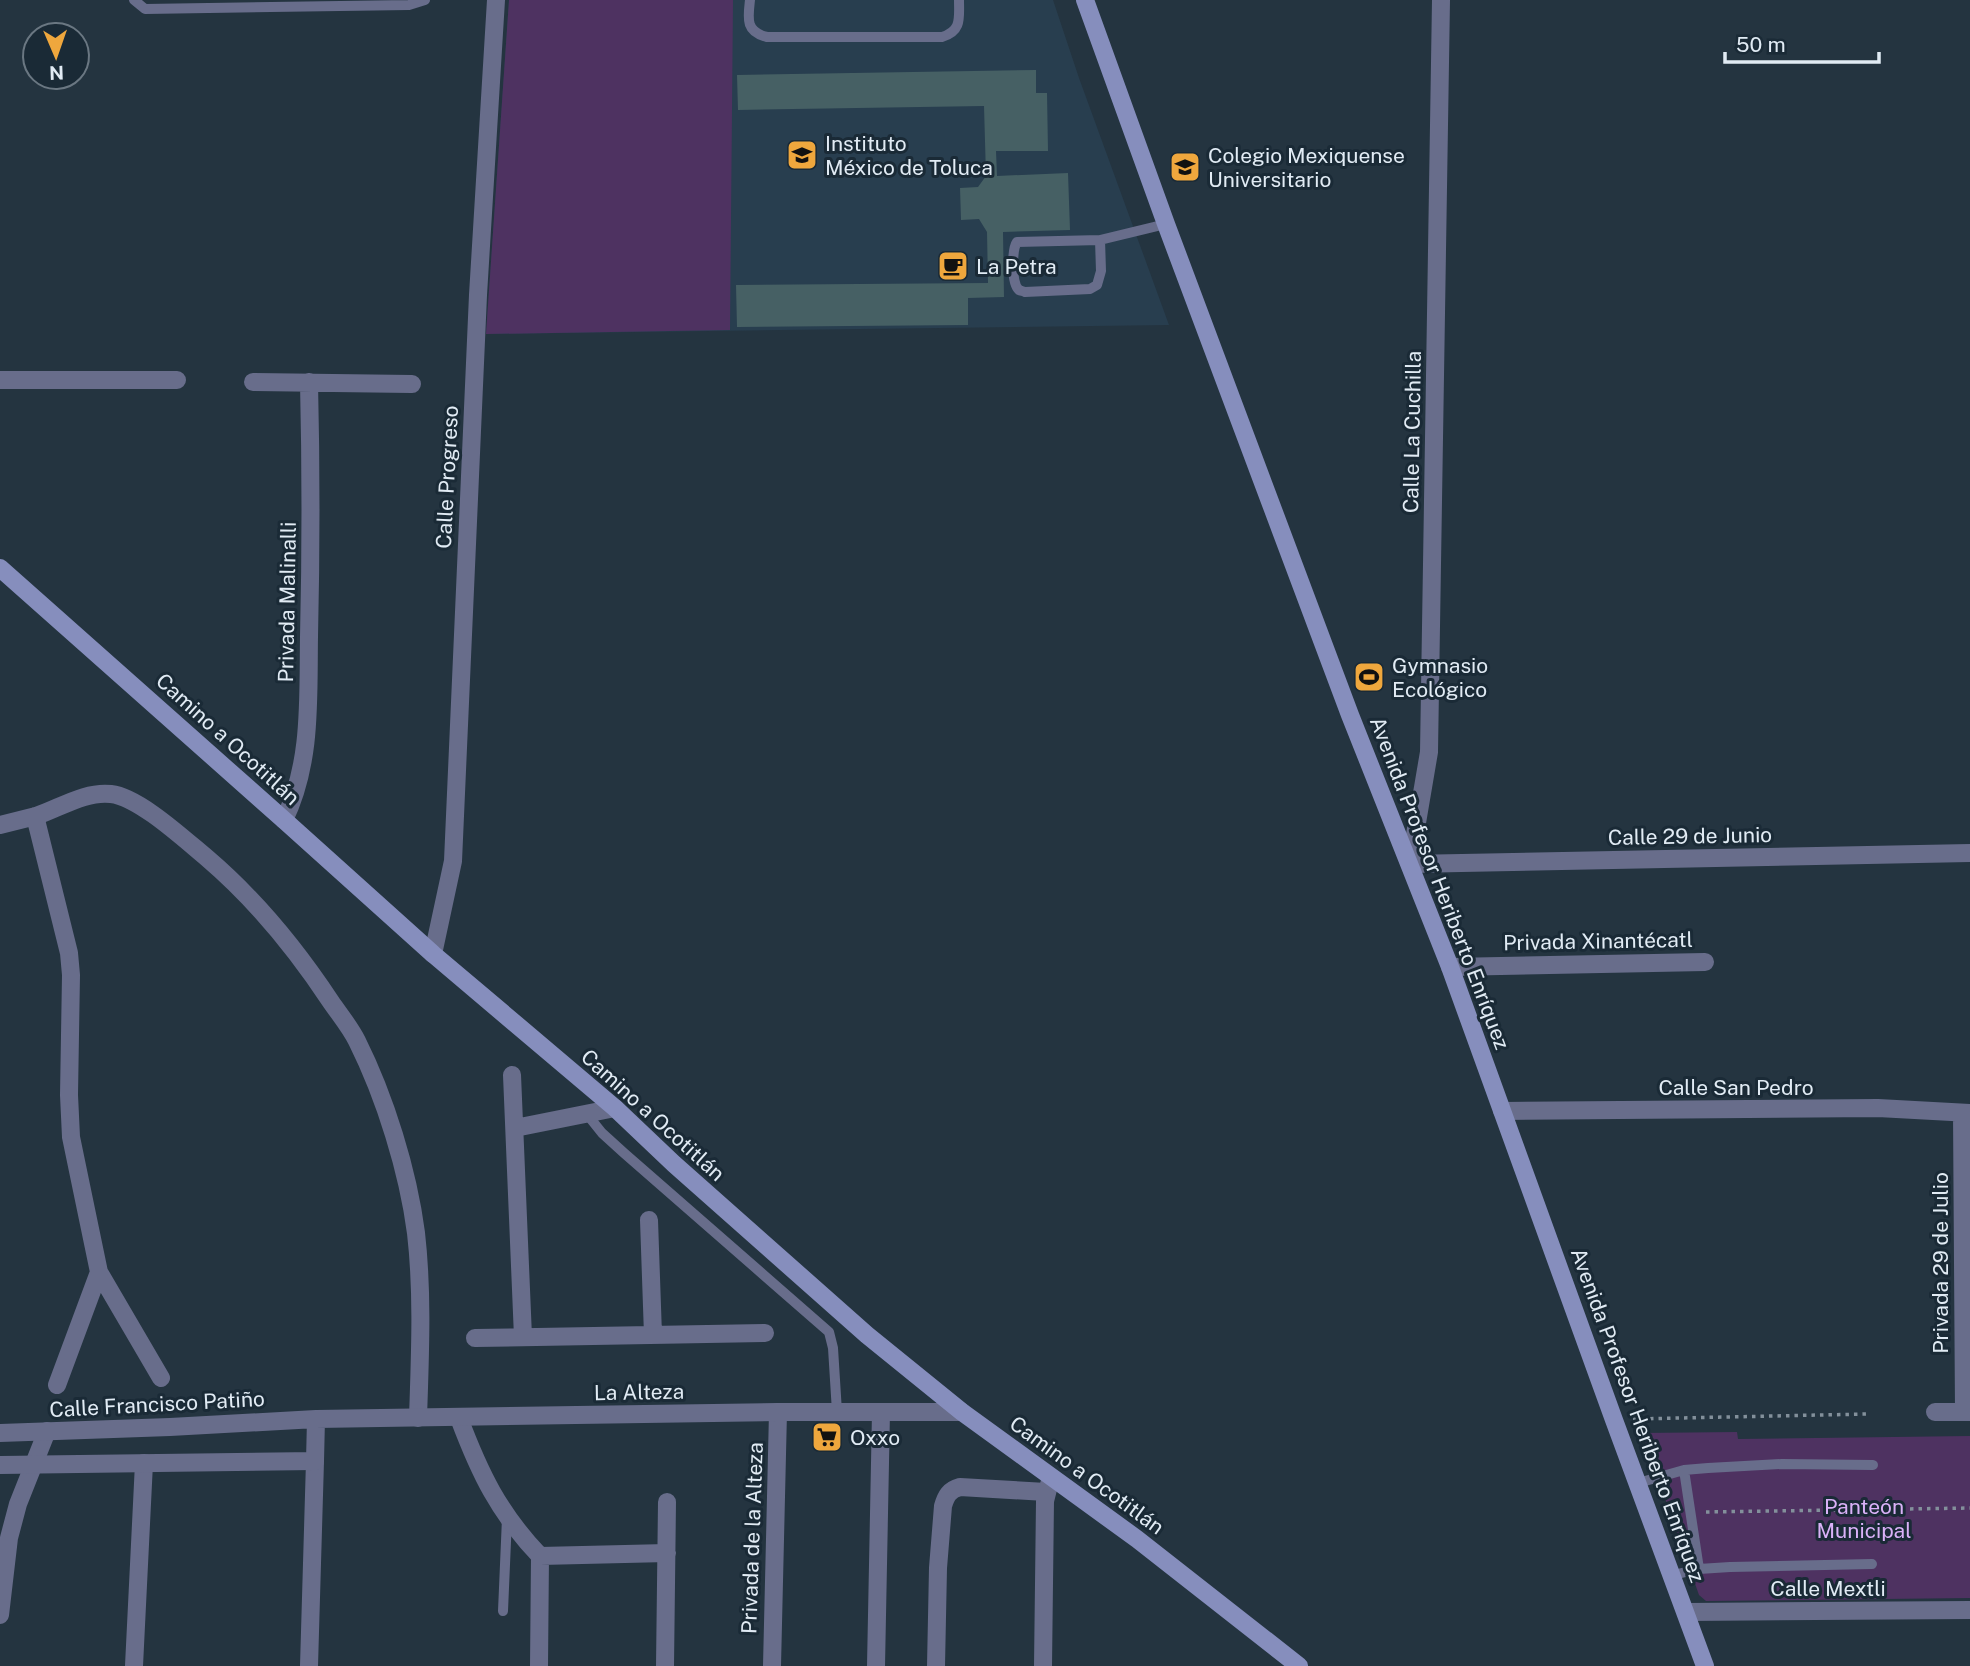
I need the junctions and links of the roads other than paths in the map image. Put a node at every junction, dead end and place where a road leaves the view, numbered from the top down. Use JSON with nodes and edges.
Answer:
{"nodes":[{"id":1,"x":134,"y":0,"type":"edge"},
{"id":2,"x":425,"y":0,"type":"edge"},
{"id":3,"x":496,"y":0,"type":"edge"},
{"id":4,"x":750,"y":0,"type":"edge"},
{"id":5,"x":959,"y":0,"type":"edge"},
{"id":6,"x":1085,"y":0,"type":"edge"},
{"id":7,"x":1441,"y":0,"type":"edge"},
{"id":8,"x":1166,"y":224,"type":"junction"},
{"id":9,"x":1100,"y":240,"type":"junction"},
{"id":10,"x":0,"y":380,"type":"edge"},
{"id":11,"x":177,"y":380,"type":"dead end"},
{"id":12,"x":253,"y":382,"type":"dead end"},
{"id":13,"x":309,"y":382,"type":"junction"},
{"id":14,"x":412,"y":384,"type":"dead end"},
{"id":15,"x":0,"y":568,"type":"edge"},
{"id":16,"x":35,"y":816,"type":"junction"},
{"id":17,"x":284,"y":820,"type":"junction"},
{"id":18,"x":0,"y":825,"type":"edge"},
{"id":19,"x":1970,"y":853,"type":"edge"},
{"id":20,"x":1410,"y":863,"type":"junction"},
{"id":21,"x":433,"y":954,"type":"junction"},
{"id":22,"x":1704,"y":962,"type":"dead end"},
{"id":23,"x":1450,"y":967,"type":"junction"},
{"id":24,"x":512,"y":1075,"type":"dead end"},
{"id":25,"x":615,"y":1108,"type":"junction"},
{"id":26,"x":1502,"y":1111,"type":"junction"},
{"id":27,"x":586,"y":1113,"type":"junction"},
{"id":28,"x":1966,"y":1113,"type":"edge"},
{"id":29,"x":515,"y":1128,"type":"junction"},
{"id":30,"x":649,"y":1220,"type":"dead end"},
{"id":31,"x":99,"y":1272,"type":"junction"},
{"id":32,"x":765,"y":1333,"type":"dead end"},
{"id":33,"x":653,"y":1335,"type":"junction"},
{"id":34,"x":523,"y":1337,"type":"junction"},
{"id":35,"x":475,"y":1338,"type":"dead end"},
{"id":36,"x":161,"y":1378,"type":"dead end"},
{"id":37,"x":57,"y":1385,"type":"dead end"},
{"id":38,"x":778,"y":1412,"type":"junction"},
{"id":39,"x":837,"y":1412,"type":"junction"},
{"id":40,"x":881,"y":1412,"type":"junction"},
{"id":41,"x":962,"y":1412,"type":"junction"},
{"id":42,"x":1935,"y":1412,"type":"dead end"},
{"id":43,"x":1967,"y":1412,"type":"edge"},
{"id":44,"x":418,"y":1418,"type":"junction"},
{"id":45,"x":459,"y":1418,"type":"junction"},
{"id":46,"x":316,"y":1419,"type":"junction"},
{"id":47,"x":47,"y":1431,"type":"junction"},
{"id":48,"x":0,"y":1433,"type":"edge"},
{"id":49,"x":314,"y":1461,"type":"junction"},
{"id":50,"x":144,"y":1463,"type":"junction"},
{"id":51,"x":35,"y":1464,"type":"junction"},
{"id":52,"x":0,"y":1465,"type":"edge"},
{"id":53,"x":1873,"y":1465,"type":"dead end"},
{"id":54,"x":1684,"y":1471,"type":"junction"},
{"id":55,"x":1638,"y":1483,"type":"junction"},
{"id":56,"x":1049,"y":1484,"type":"junction"},
{"id":57,"x":667,"y":1502,"type":"dead end"},
{"id":58,"x":507,"y":1516,"type":"junction"},
{"id":59,"x":667,"y":1553,"type":"junction"},
{"id":60,"x":540,"y":1556,"type":"junction"},
{"id":61,"x":1872,"y":1564,"type":"dead end"},
{"id":62,"x":1699,"y":1569,"type":"junction"},
{"id":63,"x":1673,"y":1575,"type":"junction"},
{"id":64,"x":1970,"y":1610,"type":"edge"},
{"id":65,"x":503,"y":1612,"type":"dead end"},
{"id":66,"x":1686,"y":1612,"type":"junction"},
{"id":67,"x":0,"y":1615,"type":"edge"},
{"id":68,"x":134,"y":1666,"type":"edge"},
{"id":69,"x":309,"y":1666,"type":"edge"},
{"id":70,"x":539,"y":1666,"type":"edge"},
{"id":71,"x":665,"y":1666,"type":"edge"},
{"id":72,"x":772,"y":1666,"type":"edge"},
{"id":73,"x":876,"y":1666,"type":"edge"},
{"id":74,"x":936,"y":1666,"type":"edge"},
{"id":75,"x":1043,"y":1666,"type":"edge"},
{"id":76,"x":1299,"y":1666,"type":"edge"},
{"id":77,"x":1705,"y":1666,"type":"edge"}],
"edges":[{"from":1,"to":2,"type":"lane"},
{"from":3,"to":21,"type":"street","name":"Calle Progreso"},
{"from":4,"to":5,"type":"lane"},
{"from":6,"to":8,"type":"main road","name":"Avenida Profesor Heriberto Enríquez"},
{"from":7,"to":20,"type":"street","name":"Calle La Cuchilla"},
{"from":8,"to":9,"type":"lane"},
{"from":8,"to":20,"type":"main road","name":"Avenida Profesor Heriberto Enríquez"},
{"from":9,"to":9,"type":"lane"},
{"from":10,"to":11,"type":"street"},
{"from":12,"to":13,"type":"street"},
{"from":13,"to":14,"type":"street"},
{"from":13,"to":17,"type":"street","name":"Privada Malinalli"},
{"from":15,"to":17,"type":"main road","name":"Camino a Ocotitlán"},
{"from":16,"to":18,"type":"street"},
{"from":16,"to":31,"type":"street"},
{"from":16,"to":44,"type":"street"},
{"from":17,"to":21,"type":"main road","name":"Camino a Ocotitlán"},
{"from":19,"to":20,"type":"street","name":"Calle 29 de Junio"},
{"from":20,"to":23,"type":"main road","name":"Avenida Profesor Heriberto Enríquez"},
{"from":21,"to":25,"type":"main road","name":"Camino a Ocotitlán"},
{"from":22,"to":23,"type":"street","name":"Privada Xinantécatl"},
{"from":23,"to":26,"type":"main road","name":"Avenida Profesor Heriberto Enríquez"},
{"from":24,"to":29,"type":"street"},
{"from":25,"to":27,"type":"street"},
{"from":25,"to":41,"type":"main road","name":"Camino a Ocotitlán"},
{"from":26,"to":28,"type":"street","name":"Calle San Pedro"},
{"from":26,"to":55,"type":"main road","name":"Avenida Profesor Heriberto Enríquez"},
{"from":27,"to":29,"type":"street"},
{"from":27,"to":39,"type":"lane"},
{"from":28,"to":43,"type":"street","name":"Privada 29 de Julio"},
{"from":29,"to":34,"type":"street"},
{"from":30,"to":33,"type":"street"},
{"from":31,"to":36,"type":"street"},
{"from":31,"to":37,"type":"street"},
{"from":32,"to":33,"type":"street"},
{"from":33,"to":34,"type":"street"},
{"from":34,"to":35,"type":"street"},
{"from":38,"to":39,"type":"street","name":"La Alteza"},
{"from":38,"to":45,"type":"street","name":"La Alteza"},
{"from":38,"to":72,"type":"street","name":"Privada de la Alteza"},
{"from":39,"to":40,"type":"street","name":"La Alteza"},
{"from":40,"to":41,"type":"street","name":"La Alteza"},
{"from":40,"to":73,"type":"street"},
{"from":41,"to":56,"type":"main road","name":"Camino a Ocotitlán"},
{"from":42,"to":43,"type":"street","name":"Privada 29 de Julio"},
{"from":44,"to":45,"type":"street","name":"La Alteza"},
{"from":44,"to":46,"type":"street","name":"La Alteza"},
{"from":45,"to":58,"type":"street"},
{"from":46,"to":47,"type":"street","name":"Calle Francisco Patiño"},
{"from":46,"to":49,"type":"street"},
{"from":47,"to":48,"type":"street","name":"Calle Francisco Patiño"},
{"from":47,"to":51,"type":"street"},
{"from":49,"to":50,"type":"street"},
{"from":49,"to":69,"type":"street"},
{"from":50,"to":51,"type":"street"},
{"from":50,"to":68,"type":"street"},
{"from":51,"to":52,"type":"street"},
{"from":51,"to":67,"type":"street"},
{"from":53,"to":54,"type":"lane"},
{"from":54,"to":55,"type":"lane"},
{"from":54,"to":62,"type":"lane"},
{"from":55,"to":63,"type":"main road","name":"Avenida Profesor Heriberto Enríquez"},
{"from":56,"to":74,"type":"street"},
{"from":56,"to":75,"type":"street"},
{"from":56,"to":76,"type":"main road","name":"Camino a Ocotitlán"},
{"from":57,"to":59,"type":"street"},
{"from":58,"to":60,"type":"street"},
{"from":58,"to":65,"type":"lane"},
{"from":59,"to":60,"type":"street"},
{"from":59,"to":71,"type":"street"},
{"from":60,"to":70,"type":"street"},
{"from":61,"to":62,"type":"lane"},
{"from":62,"to":63,"type":"lane"},
{"from":63,"to":66,"type":"main road","name":"Avenida Profesor Heriberto Enríquez"},
{"from":64,"to":66,"type":"street","name":"Calle Mextli"},
{"from":66,"to":77,"type":"main road","name":"Avenida Profesor Heriberto Enríquez"}]}
